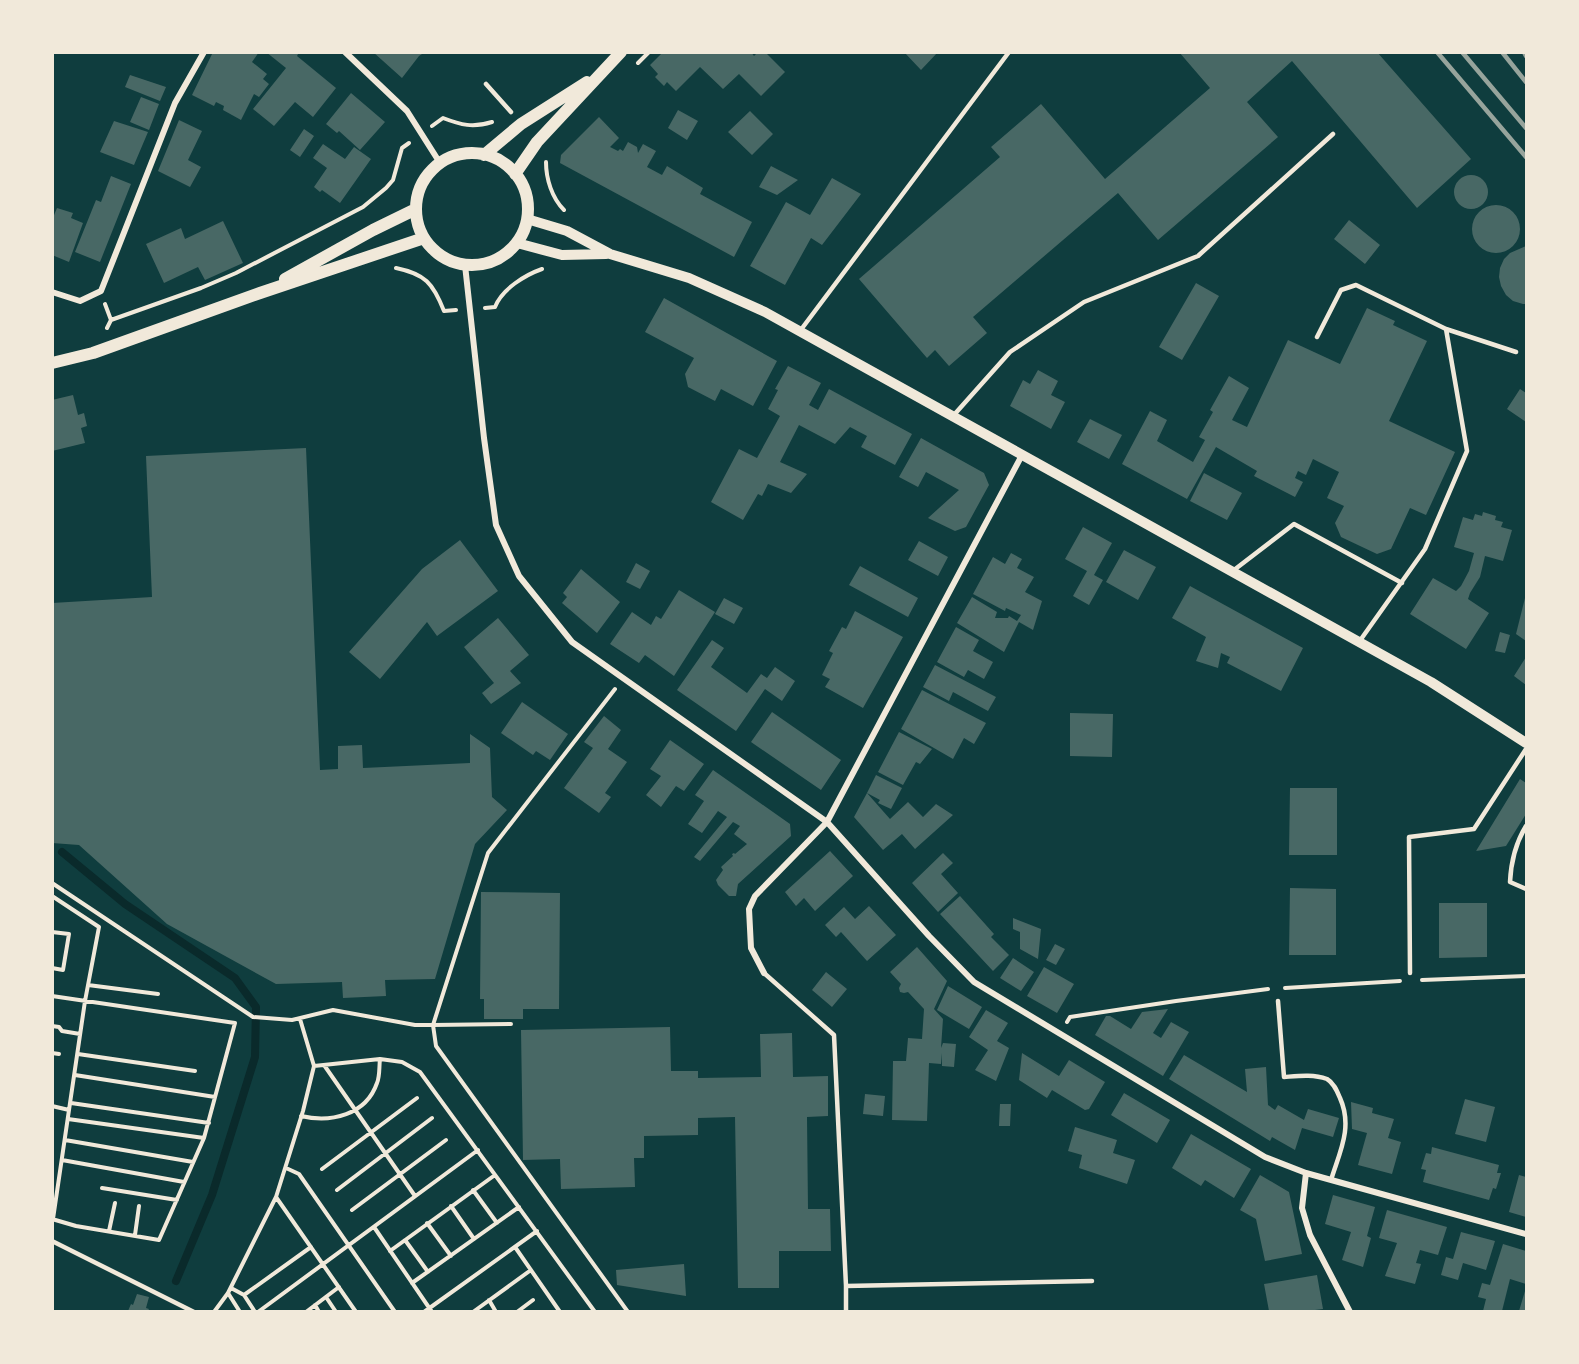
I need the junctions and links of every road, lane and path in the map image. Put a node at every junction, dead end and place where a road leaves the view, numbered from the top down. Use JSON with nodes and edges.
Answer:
{"nodes":[{"id":1,"x":204,"y":52,"type":"edge"},
{"id":2,"x":345,"y":52,"type":"edge"},
{"id":3,"x":621,"y":52,"type":"edge"},
{"id":4,"x":1009,"y":52,"type":"edge"},
{"id":5,"x":600,"y":73,"type":"junction"},
{"id":6,"x":486,"y":84,"type":"dead end"},
{"id":7,"x":511,"y":112,"type":"dead end"},
{"id":8,"x":1333,"y":134,"type":"dead end"},
{"id":9,"x":548,"y":154,"type":"dead end"},
{"id":10,"x":484,"y":155,"type":"junction"},
{"id":11,"x":440,"y":163,"type":"junction"},
{"id":12,"x":515,"y":174,"type":"junction"},
{"id":13,"x":363,"y":207,"type":"dead end"},
{"id":14,"x":416,"y":209,"type":"junction"},
{"id":15,"x":527,"y":219,"type":"junction"},
{"id":16,"x":567,"y":231,"type":"junction"},
{"id":17,"x":424,"y":238,"type":"junction"},
{"id":18,"x":517,"y":243,"type":"junction"},
{"id":19,"x":610,"y":254,"type":"junction"},
{"id":20,"x":465,"y":265,"type":"junction"},
{"id":21,"x":52,"y":292,"type":"edge"},
{"id":22,"x":261,"y":293,"type":"junction"},
{"id":23,"x":1446,"y":329,"type":"junction"},
{"id":24,"x":800,"y":331,"type":"junction"},
{"id":25,"x":1317,"y":337,"type":"dead end"},
{"id":26,"x":1516,"y":352,"type":"dead end"},
{"id":27,"x":93,"y":353,"type":"junction"},
{"id":28,"x":52,"y":363,"type":"edge"},
{"id":29,"x":952,"y":416,"type":"junction"},
{"id":30,"x":1022,"y":455,"type":"junction"},
{"id":31,"x":1232,"y":572,"type":"junction"},
{"id":32,"x":1402,"y":583,"type":"junction"},
{"id":33,"x":1359,"y":642,"type":"junction"},
{"id":34,"x":623,"y":679,"type":"junction"},
{"id":35,"x":1527,"y":743,"type":"edge"},
{"id":36,"x":1527,"y":749,"type":"edge"},
{"id":37,"x":827,"y":822,"type":"junction"},
{"id":38,"x":1527,"y":826,"type":"edge"},
{"id":39,"x":52,"y":883,"type":"edge"},
{"id":40,"x":1527,"y":889,"type":"edge"},
{"id":41,"x":52,"y":896,"type":"edge"},
{"id":42,"x":52,"y":932,"type":"edge"},
{"id":43,"x":52,"y":968,"type":"edge"},
{"id":44,"x":764,"y":972,"type":"joint"},
{"id":45,"x":1410,"y":973,"type":"dead end"},
{"id":46,"x":88,"y":985,"type":"junction"},
{"id":47,"x":158,"y":994,"type":"dead end"},
{"id":48,"x":52,"y":996,"type":"edge"},
{"id":49,"x":85,"y":1001,"type":"junction"},
{"id":50,"x":1278,"y":1001,"type":"dead end"},
{"id":51,"x":300,"y":1019,"type":"junction"},
{"id":52,"x":511,"y":1024,"type":"dead end"},
{"id":53,"x":433,"y":1025,"type":"junction"},
{"id":54,"x":52,"y":1026,"type":"edge"},
{"id":55,"x":80,"y":1034,"type":"junction"},
{"id":56,"x":52,"y":1053,"type":"edge"},
{"id":57,"x":59,"y":1054,"type":"dead end"},
{"id":58,"x":78,"y":1054,"type":"junction"},
{"id":59,"x":380,"y":1059,"type":"junction"},
{"id":60,"x":324,"y":1064,"type":"junction"},
{"id":61,"x":314,"y":1066,"type":"junction"},
{"id":62,"x":195,"y":1071,"type":"dead end"},
{"id":63,"x":75,"y":1076,"type":"junction"},
{"id":64,"x":215,"y":1097,"type":"junction"},
{"id":65,"x":417,"y":1098,"type":"dead end"},
{"id":66,"x":71,"y":1103,"type":"junction"},
{"id":67,"x":52,"y":1106,"type":"edge"},
{"id":68,"x":69,"y":1110,"type":"junction"},
{"id":69,"x":355,"y":1110,"type":"junction"},
{"id":70,"x":301,"y":1116,"type":"junction"},
{"id":71,"x":432,"y":1118,"type":"dead end"},
{"id":72,"x":68,"y":1119,"type":"junction"},
{"id":73,"x":209,"y":1123,"type":"junction"},
{"id":74,"x":371,"y":1133,"type":"junction"},
{"id":75,"x":204,"y":1138,"type":"junction"},
{"id":76,"x":65,"y":1140,"type":"junction"},
{"id":77,"x":446,"y":1140,"type":"dead end"},
{"id":78,"x":478,"y":1150,"type":"junction"},
{"id":79,"x":385,"y":1153,"type":"junction"},
{"id":80,"x":62,"y":1160,"type":"junction"},
{"id":81,"x":193,"y":1162,"type":"junction"},
{"id":82,"x":285,"y":1168,"type":"junction"},
{"id":83,"x":322,"y":1168,"type":"dead end"},
{"id":84,"x":1306,"y":1173,"type":"junction"},
{"id":85,"x":400,"y":1174,"type":"junction"},
{"id":86,"x":495,"y":1175,"type":"junction"},
{"id":87,"x":1331,"y":1180,"type":"junction"},
{"id":88,"x":184,"y":1182,"type":"junction"},
{"id":89,"x":102,"y":1188,"type":"dead end"},
{"id":90,"x":337,"y":1190,"type":"dead end"},
{"id":91,"x":473,"y":1190,"type":"junction"},
{"id":92,"x":415,"y":1196,"type":"junction"},
{"id":93,"x":276,"y":1197,"type":"junction"},
{"id":94,"x":177,"y":1200,"type":"junction"},
{"id":95,"x":115,"y":1203,"type":"dead end"},
{"id":96,"x":139,"y":1206,"type":"dead end"},
{"id":97,"x":451,"y":1206,"type":"junction"},
{"id":98,"x":519,"y":1207,"type":"junction"},
{"id":99,"x":352,"y":1210,"type":"dead end"},
{"id":100,"x":53,"y":1219,"type":"edge"},
{"id":101,"x":428,"y":1223,"type":"junction"},
{"id":102,"x":497,"y":1223,"type":"junction"},
{"id":103,"x":374,"y":1227,"type":"junction"},
{"id":104,"x":109,"y":1231,"type":"junction"},
{"id":105,"x":537,"y":1231,"type":"junction"},
{"id":106,"x":1527,"y":1234,"type":"edge"},
{"id":107,"x":135,"y":1235,"type":"junction"},
{"id":108,"x":474,"y":1239,"type":"junction"},
{"id":109,"x":405,"y":1240,"type":"junction"},
{"id":110,"x":52,"y":1241,"type":"edge"},
{"id":111,"x":349,"y":1245,"type":"junction"},
{"id":112,"x":311,"y":1247,"type":"junction"},
{"id":113,"x":515,"y":1247,"type":"junction"},
{"id":114,"x":390,"y":1251,"type":"junction"},
{"id":115,"x":451,"y":1256,"type":"junction"},
{"id":116,"x":323,"y":1264,"type":"junction"},
{"id":117,"x":531,"y":1270,"type":"junction"},
{"id":118,"x":428,"y":1272,"type":"junction"},
{"id":119,"x":1092,"y":1281,"type":"dead end"},
{"id":120,"x":412,"y":1283,"type":"junction"},
{"id":121,"x":846,"y":1286,"type":"junction"},
{"id":122,"x":339,"y":1287,"type":"junction"},
{"id":123,"x":231,"y":1288,"type":"junction"},
{"id":124,"x":228,"y":1293,"type":"junction"},
{"id":125,"x":244,"y":1295,"type":"junction"},
{"id":126,"x":326,"y":1297,"type":"junction"},
{"id":127,"x":489,"y":1300,"type":"junction"},
{"id":128,"x":533,"y":1300,"type":"dead end"},
{"id":129,"x":315,"y":1305,"type":"junction"},
{"id":130,"x":431,"y":1310,"type":"edge"},
{"id":131,"x":194,"y":1311,"type":"edge"},
{"id":132,"x":213,"y":1311,"type":"edge"},
{"id":133,"x":240,"y":1311,"type":"edge"},
{"id":134,"x":257,"y":1311,"type":"edge"},
{"id":135,"x":306,"y":1311,"type":"edge"},
{"id":136,"x":320,"y":1311,"type":"edge"},
{"id":137,"x":336,"y":1311,"type":"edge"},
{"id":138,"x":356,"y":1311,"type":"edge"},
{"id":139,"x":395,"y":1311,"type":"edge"},
{"id":140,"x":424,"y":1311,"type":"edge"},
{"id":141,"x":473,"y":1311,"type":"edge"},
{"id":142,"x":496,"y":1311,"type":"edge"},
{"id":143,"x":517,"y":1311,"type":"edge"},
{"id":144,"x":560,"y":1311,"type":"edge"},
{"id":145,"x":595,"y":1311,"type":"edge"},
{"id":146,"x":628,"y":1311,"type":"edge"},
{"id":147,"x":846,"y":1311,"type":"edge"},
{"id":148,"x":1350,"y":1311,"type":"edge"}],
"edges":[{"from":1,"to":21,"type":"street"},
{"from":2,"to":11,"type":"street"},
{"from":3,"to":5,"type":"main road"},
{"from":4,"to":24,"type":"lane"},
{"from":5,"to":10,"type":"main road"},
{"from":5,"to":12,"type":"main road"},
{"from":6,"to":7,"type":"lane"},
{"from":8,"to":29,"type":"lane"},
{"from":9,"to":16,"type":"path"},
{"from":10,"to":11,"type":"main road"},
{"from":10,"to":12,"type":"main road"},
{"from":11,"to":14,"type":"main road"},
{"from":12,"to":15,"type":"main road"},
{"from":13,"to":27,"type":"path"},
{"from":14,"to":17,"type":"main road"},
{"from":14,"to":22,"type":"main road"},
{"from":15,"to":16,"type":"street"},
{"from":15,"to":18,"type":"main road"},
{"from":16,"to":19,"type":"street"},
{"from":17,"to":20,"type":"main road"},
{"from":17,"to":22,"type":"main road"},
{"from":18,"to":19,"type":"street"},
{"from":18,"to":20,"type":"main road"},
{"from":19,"to":24,"type":"street"},
{"from":20,"to":34,"type":"street"},
{"from":22,"to":27,"type":"main road"},
{"from":23,"to":25,"type":"lane"},
{"from":23,"to":26,"type":"lane"},
{"from":23,"to":32,"type":"lane"},
{"from":24,"to":29,"type":"street"},
{"from":27,"to":28,"type":"main road"},
{"from":29,"to":30,"type":"street"},
{"from":30,"to":31,"type":"street"},
{"from":30,"to":37,"type":"street"},
{"from":31,"to":32,"type":"lane"},
{"from":31,"to":33,"type":"street"},
{"from":32,"to":33,"type":"lane"},
{"from":33,"to":35,"type":"street"},
{"from":34,"to":37,"type":"street"},
{"from":34,"to":53,"type":"path"},
{"from":36,"to":45,"type":"lane"},
{"from":37,"to":44,"type":"street"},
{"from":37,"to":84,"type":"street"},
{"from":38,"to":40,"type":"lane"},
{"from":39,"to":51,"type":"path"},
{"from":41,"to":46,"type":"path"},
{"from":42,"to":43,"type":"path"},
{"from":44,"to":121,"type":"lane"},
{"from":46,"to":47,"type":"path"},
{"from":46,"to":49,"type":"path"},
{"from":48,"to":49,"type":"path"},
{"from":49,"to":55,"type":"path"},
{"from":49,"to":64,"type":"path"},
{"from":50,"to":87,"type":"lane"},
{"from":51,"to":53,"type":"path"},
{"from":51,"to":61,"type":"path"},
{"from":52,"to":53,"type":"path"},
{"from":53,"to":146,"type":"path"},
{"from":54,"to":55,"type":"path"},
{"from":55,"to":58,"type":"path"},
{"from":56,"to":57,"type":"path"},
{"from":58,"to":62,"type":"path"},
{"from":58,"to":63,"type":"path"},
{"from":59,"to":60,"type":"path"},
{"from":59,"to":69,"type":"path"},
{"from":59,"to":78,"type":"path"},
{"from":60,"to":61,"type":"path"},
{"from":60,"to":69,"type":"path"},
{"from":61,"to":70,"type":"path"},
{"from":63,"to":64,"type":"path"},
{"from":63,"to":66,"type":"path"},
{"from":64,"to":73,"type":"path"},
{"from":65,"to":74,"type":"path"},
{"from":66,"to":68,"type":"path"},
{"from":66,"to":73,"type":"path"},
{"from":67,"to":68,"type":"path"},
{"from":68,"to":72,"type":"path"},
{"from":69,"to":70,"type":"path"},
{"from":69,"to":74,"type":"path"},
{"from":70,"to":82,"type":"path"},
{"from":71,"to":79,"type":"path"},
{"from":72,"to":75,"type":"path"},
{"from":72,"to":76,"type":"path"},
{"from":73,"to":75,"type":"path"},
{"from":74,"to":79,"type":"path"},
{"from":74,"to":83,"type":"path"},
{"from":75,"to":81,"type":"path"},
{"from":76,"to":80,"type":"path"},
{"from":76,"to":81,"type":"path"},
{"from":77,"to":85,"type":"path"},
{"from":78,"to":86,"type":"path"},
{"from":78,"to":92,"type":"path"},
{"from":79,"to":85,"type":"path"},
{"from":79,"to":90,"type":"path"},
{"from":80,"to":88,"type":"path"},
{"from":80,"to":100,"type":"path"},
{"from":81,"to":88,"type":"path"},
{"from":82,"to":93,"type":"path"},
{"from":82,"to":111,"type":"path"},
{"from":84,"to":87,"type":"street"},
{"from":84,"to":148,"type":"street"},
{"from":85,"to":92,"type":"path"},
{"from":85,"to":99,"type":"path"},
{"from":86,"to":91,"type":"path"},
{"from":86,"to":98,"type":"path"},
{"from":87,"to":106,"type":"street"},
{"from":88,"to":94,"type":"path"},
{"from":89,"to":94,"type":"path"},
{"from":91,"to":97,"type":"path"},
{"from":91,"to":102,"type":"path"},
{"from":92,"to":103,"type":"path"},
{"from":93,"to":112,"type":"path"},
{"from":93,"to":123,"type":"path"},
{"from":94,"to":107,"type":"path"},
{"from":95,"to":104,"type":"path"},
{"from":96,"to":107,"type":"path"},
{"from":97,"to":101,"type":"path"},
{"from":97,"to":108,"type":"path"},
{"from":98,"to":102,"type":"path"},
{"from":98,"to":105,"type":"path"},
{"from":100,"to":104,"type":"path"},
{"from":101,"to":109,"type":"path"},
{"from":101,"to":115,"type":"path"},
{"from":102,"to":108,"type":"path"},
{"from":103,"to":111,"type":"path"},
{"from":103,"to":114,"type":"path"},
{"from":104,"to":107,"type":"path"},
{"from":105,"to":113,"type":"path"},
{"from":105,"to":145,"type":"path"},
{"from":108,"to":115,"type":"path"},
{"from":109,"to":114,"type":"path"},
{"from":109,"to":118,"type":"path"},
{"from":110,"to":131,"type":"lane"},
{"from":111,"to":116,"type":"path"},
{"from":111,"to":139,"type":"path"},
{"from":112,"to":116,"type":"path"},
{"from":112,"to":125,"type":"path"},
{"from":113,"to":117,"type":"path"},
{"from":113,"to":130,"type":"path"},
{"from":114,"to":120,"type":"path"},
{"from":115,"to":118,"type":"path"},
{"from":116,"to":122,"type":"path"},
{"from":116,"to":134,"type":"path"},
{"from":117,"to":127,"type":"path"},
{"from":117,"to":144,"type":"path"},
{"from":118,"to":120,"type":"path"},
{"from":119,"to":121,"type":"lane"},
{"from":120,"to":130,"type":"path"},
{"from":121,"to":147,"type":"lane"},
{"from":122,"to":126,"type":"path"},
{"from":122,"to":138,"type":"path"},
{"from":123,"to":124,"type":"path"},
{"from":123,"to":125,"type":"path"},
{"from":124,"to":132,"type":"path"},
{"from":124,"to":133,"type":"path"},
{"from":125,"to":134,"type":"path"},
{"from":126,"to":129,"type":"path"},
{"from":126,"to":137,"type":"path"},
{"from":127,"to":141,"type":"path"},
{"from":127,"to":142,"type":"path"},
{"from":128,"to":143,"type":"path"},
{"from":129,"to":135,"type":"path"},
{"from":129,"to":136,"type":"path"},
{"from":130,"to":140,"type":"path"}]}
